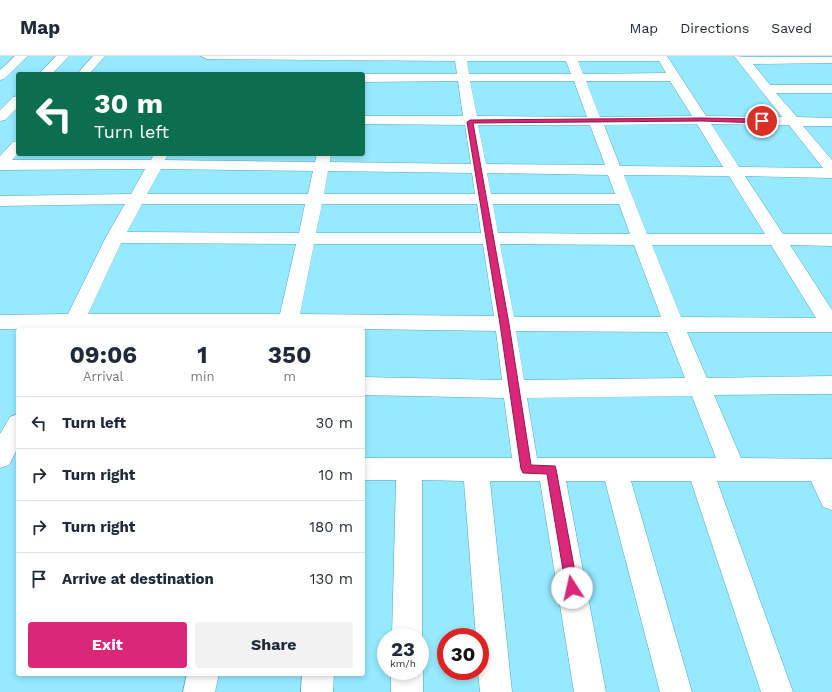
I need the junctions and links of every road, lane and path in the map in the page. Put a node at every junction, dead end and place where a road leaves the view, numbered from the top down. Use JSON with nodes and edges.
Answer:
{"nodes":[{"id":1,"x":22,"y":56,"type":"edge"},
{"id":2,"x":63,"y":56,"type":"edge"},
{"id":3,"x":99,"y":56,"type":"edge"},
{"id":4,"x":207,"y":56,"type":"edge"},
{"id":5,"x":220,"y":56,"type":"edge"},
{"id":6,"x":460,"y":57,"type":"edge"},
{"id":7,"x":571,"y":57,"type":"edge"},
{"id":8,"x":662,"y":57,"type":"edge"},
{"id":9,"x":742,"y":58,"type":"edge"},
{"id":10,"x":343,"y":60,"type":"edge"},
{"id":11,"x":832,"y":60,"type":"edge"},
{"id":12,"x":213,"y":68,"type":"dead end"},
{"id":13,"x":47,"y":72,"type":"edge"},
{"id":14,"x":85,"y":72,"type":"edge"},
{"id":15,"x":0,"y":76,"type":"edge"},
{"id":16,"x":16,"y":76,"type":"edge"},
{"id":17,"x":674,"y":77,"type":"junction"},
{"id":18,"x":365,"y":78,"type":"edge"},
{"id":19,"x":579,"y":78,"type":"junction"},
{"id":20,"x":463,"y":79,"type":"junction"},
{"id":21,"x":832,"y":88,"type":"edge"},
{"id":22,"x":766,"y":89,"type":"junction"},
{"id":23,"x":16,"y":102,"type":"edge"},
{"id":24,"x":0,"y":117,"type":"edge"},
{"id":25,"x":365,"y":120,"type":"edge"},
{"id":26,"x":702,"y":120,"type":"junction"},
{"id":27,"x":470,"y":122,"type":"junction"},
{"id":28,"x":595,"y":122,"type":"junction"},
{"id":29,"x":793,"y":122,"type":"junction"},
{"id":30,"x":832,"y":122,"type":"edge"},
{"id":31,"x":16,"y":147,"type":"edge"},
{"id":32,"x":158,"y":159,"type":"edge"},
{"id":33,"x":323,"y":160,"type":"edge"},
{"id":34,"x":0,"y":165,"type":"edge"},
{"id":35,"x":830,"y":166,"type":"edge"},
{"id":36,"x":478,"y":169,"type":"junction"},
{"id":37,"x":614,"y":171,"type":"junction"},
{"id":38,"x":736,"y":173,"type":"junction"},
{"id":39,"x":135,"y":199,"type":"junction"},
{"id":40,"x":484,"y":199,"type":"junction"},
{"id":41,"x":625,"y":199,"type":"junction"},
{"id":42,"x":314,"y":200,"type":"junction"},
{"id":43,"x":0,"y":201,"type":"edge"},
{"id":44,"x":115,"y":237,"type":"junction"},
{"id":45,"x":490,"y":237,"type":"junction"},
{"id":46,"x":640,"y":238,"type":"junction"},
{"id":47,"x":307,"y":239,"type":"junction"},
{"id":48,"x":778,"y":239,"type":"junction"},
{"id":49,"x":832,"y":240,"type":"edge"},
{"id":50,"x":0,"y":322,"type":"edge"},
{"id":51,"x":505,"y":324,"type":"junction"},
{"id":52,"x":674,"y":325,"type":"junction"},
{"id":53,"x":832,"y":325,"type":"edge"},
{"id":54,"x":72,"y":326,"type":"edge"},
{"id":55,"x":288,"y":326,"type":"edge"},
{"id":56,"x":832,"y":385,"type":"edge"},
{"id":57,"x":365,"y":386,"type":"edge"},
{"id":58,"x":698,"y":386,"type":"junction"},
{"id":59,"x":514,"y":389,"type":"junction"},
{"id":60,"x":16,"y":428,"type":"edge"},
{"id":61,"x":0,"y":457,"type":"edge"},
{"id":62,"x":365,"y":469,"type":"edge"},
{"id":63,"x":409,"y":469,"type":"junction"},
{"id":64,"x":476,"y":469,"type":"junction"},
{"id":65,"x":539,"y":469,"type":"junction"},
{"id":66,"x":615,"y":469,"type":"junction"},
{"id":67,"x":700,"y":469,"type":"junction"},
{"id":68,"x":733,"y":470,"type":"junction"},
{"id":69,"x":826,"y":470,"type":"edge"},
{"id":70,"x":832,"y":498,"type":"edge"},
{"id":71,"x":407,"y":628,"type":"edge"},
{"id":72,"x":203,"y":676,"type":"edge"},
{"id":73,"x":318,"y":676,"type":"edge"},
{"id":74,"x":407,"y":680,"type":"edge"},
{"id":75,"x":199,"y":692,"type":"edge"},
{"id":76,"x":317,"y":692,"type":"edge"},
{"id":77,"x":407,"y":692,"type":"edge"},
{"id":78,"x":496,"y":692,"type":"edge"},
{"id":79,"x":590,"y":692,"type":"edge"},
{"id":80,"x":676,"y":692,"type":"edge"},
{"id":81,"x":777,"y":692,"type":"edge"}],
"edges":[{"from":1,"to":15,"type":"street"},
{"from":2,"to":13,"type":"street"},
{"from":3,"to":14,"type":"street"},
{"from":4,"to":5,"type":"street"},
{"from":5,"to":10,"type":"street"},
{"from":5,"to":12,"type":"street"},
{"from":6,"to":7,"type":"street"},
{"from":6,"to":10,"type":"street"},
{"from":6,"to":20,"type":"street"},
{"from":7,"to":8,"type":"street"},
{"from":7,"to":19,"type":"street"},
{"from":8,"to":17,"type":"street"},
{"from":9,"to":11,"type":"street"},
{"from":9,"to":22,"type":"street"},
{"from":15,"to":16,"type":"street"},
{"from":17,"to":19,"type":"street"},
{"from":17,"to":26,"type":"street"},
{"from":18,"to":20,"type":"street"},
{"from":19,"to":20,"type":"street"},
{"from":19,"to":28,"type":"street"},
{"from":20,"to":27,"type":"street"},
{"from":21,"to":22,"type":"street"},
{"from":22,"to":29,"type":"street"},
{"from":23,"to":24,"type":"street"},
{"from":25,"to":27,"type":"street"},
{"from":26,"to":28,"type":"street"},
{"from":26,"to":29,"type":"street"},
{"from":26,"to":38,"type":"street"},
{"from":27,"to":28,"type":"street"},
{"from":27,"to":36,"type":"street"},
{"from":28,"to":37,"type":"street"},
{"from":29,"to":30,"type":"street"},
{"from":29,"to":35,"type":"street"},
{"from":31,"to":34,"type":"street"},
{"from":32,"to":33,"type":"street"},
{"from":32,"to":34,"type":"street"},
{"from":32,"to":39,"type":"street"},
{"from":33,"to":36,"type":"street"},
{"from":33,"to":42,"type":"street"},
{"from":35,"to":38,"type":"street"},
{"from":36,"to":37,"type":"street"},
{"from":36,"to":40,"type":"street"},
{"from":37,"to":38,"type":"street"},
{"from":37,"to":41,"type":"street"},
{"from":38,"to":48,"type":"street"},
{"from":39,"to":42,"type":"street"},
{"from":39,"to":43,"type":"street"},
{"from":39,"to":44,"type":"street"},
{"from":40,"to":41,"type":"street"},
{"from":40,"to":42,"type":"street"},
{"from":40,"to":45,"type":"street"},
{"from":41,"to":46,"type":"street"},
{"from":42,"to":47,"type":"street"},
{"from":44,"to":47,"type":"street"},
{"from":44,"to":54,"type":"street"},
{"from":45,"to":46,"type":"street"},
{"from":45,"to":47,"type":"street"},
{"from":45,"to":51,"type":"street"},
{"from":46,"to":48,"type":"street"},
{"from":46,"to":52,"type":"street"},
{"from":47,"to":55,"type":"street"},
{"from":48,"to":49,"type":"street"},
{"from":48,"to":53,"type":"street"},
{"from":50,"to":54,"type":"street"},
{"from":51,"to":52,"type":"street"},
{"from":51,"to":55,"type":"street"},
{"from":51,"to":59,"type":"street"},
{"from":52,"to":53,"type":"street"},
{"from":52,"to":58,"type":"street"},
{"from":54,"to":55,"type":"street"},
{"from":56,"to":58,"type":"street"},
{"from":57,"to":59,"type":"street"},
{"from":58,"to":59,"type":"street"},
{"from":58,"to":68,"type":"street"},
{"from":59,"to":65,"type":"street"},
{"from":60,"to":61,"type":"street"},
{"from":62,"to":63,"type":"street"},
{"from":63,"to":64,"type":"street"},
{"from":63,"to":71,"type":"street"},
{"from":64,"to":65,"type":"street"},
{"from":64,"to":78,"type":"street"},
{"from":65,"to":66,"type":"street"},
{"from":65,"to":79,"type":"street"},
{"from":66,"to":67,"type":"street"},
{"from":66,"to":80,"type":"street"},
{"from":67,"to":68,"type":"street"},
{"from":67,"to":81,"type":"street"},
{"from":68,"to":69,"type":"street"},
{"from":69,"to":70,"type":"street"},
{"from":72,"to":75,"type":"street"},
{"from":73,"to":76,"type":"street"},
{"from":74,"to":77,"type":"street"}]}
